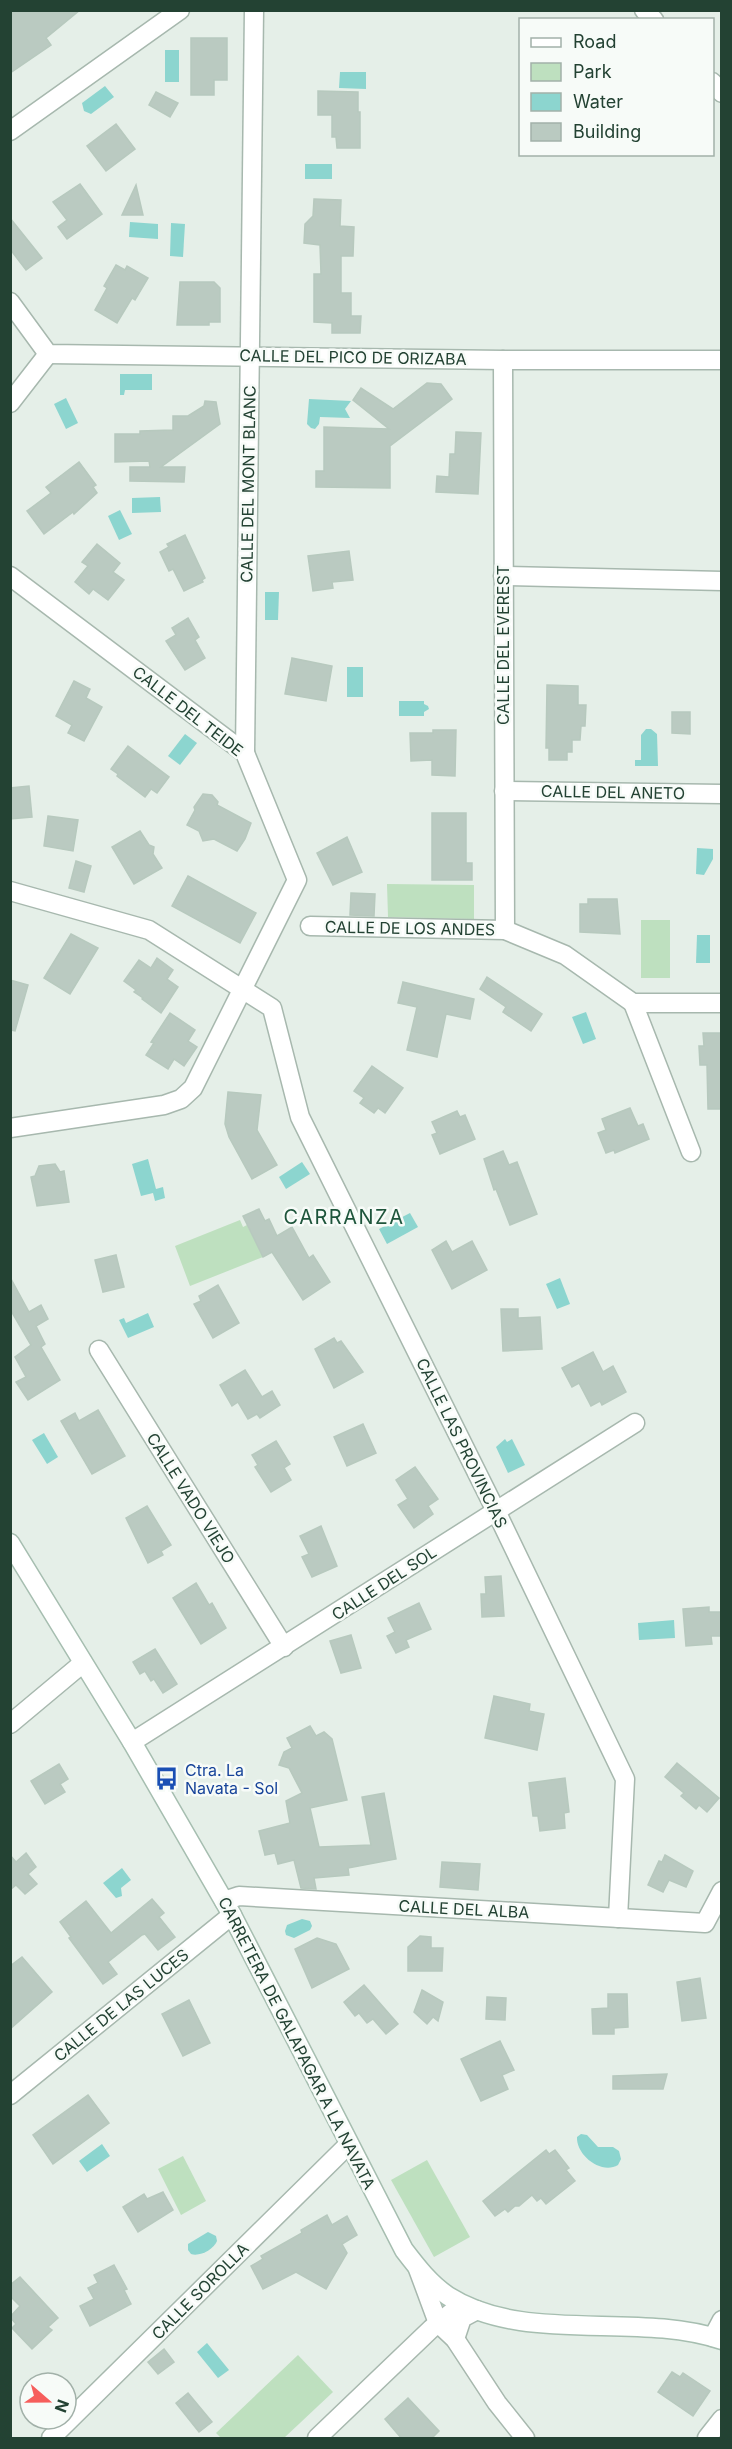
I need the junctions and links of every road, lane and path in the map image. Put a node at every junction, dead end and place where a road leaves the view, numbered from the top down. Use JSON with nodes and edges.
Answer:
{"nodes":[{"id":1,"x":180,"y":10,"type":"edge"},
{"id":2,"x":254,"y":10,"type":"edge"},
{"id":3,"x":10,"y":131,"type":"edge"},
{"id":4,"x":10,"y":302,"type":"edge"},
{"id":5,"x":48,"y":354,"type":"junction"},
{"id":6,"x":250,"y":356,"type":"junction"},
{"id":7,"x":503,"y":360,"type":"junction"},
{"id":8,"x":722,"y":360,"type":"edge"},
{"id":9,"x":10,"y":403,"type":"edge"},
{"id":10,"x":10,"y":576,"type":"edge"},
{"id":11,"x":503,"y":576,"type":"junction"},
{"id":12,"x":722,"y":581,"type":"edge"},
{"id":13,"x":245,"y":706,"type":"junction"},
{"id":14,"x":208,"y":725,"type":"junction"},
{"id":15,"x":245,"y":753,"type":"junction"},
{"id":16,"x":504,"y":791,"type":"junction"},
{"id":17,"x":722,"y":794,"type":"edge"},
{"id":18,"x":10,"y":891,"type":"edge"},
{"id":19,"x":310,"y":926,"type":"dead end"},
{"id":20,"x":505,"y":930,"type":"junction"},
{"id":21,"x":242,"y":990,"type":"junction"},
{"id":22,"x":633,"y":1003,"type":"junction"},
{"id":23,"x":722,"y":1003,"type":"edge"},
{"id":24,"x":10,"y":1128,"type":"edge"},
{"id":25,"x":691,"y":1152,"type":"dead end"},
{"id":26,"x":99,"y":1350,"type":"dead end"},
{"id":27,"x":635,"y":1424,"type":"dead end"},
{"id":28,"x":496,"y":1511,"type":"junction"},
{"id":29,"x":10,"y":1543,"type":"edge"},
{"id":30,"x":284,"y":1647,"type":"junction"},
{"id":31,"x":83,"y":1663,"type":"junction"},
{"id":32,"x":10,"y":1724,"type":"edge"},
{"id":33,"x":132,"y":1742,"type":"junction"},
{"id":34,"x":722,"y":1891,"type":"edge"},
{"id":35,"x":228,"y":1908,"type":"junction"},
{"id":36,"x":618,"y":1918,"type":"junction"},
{"id":37,"x":10,"y":2095,"type":"edge"},
{"id":38,"x":350,"y":2144,"type":"junction"},
{"id":39,"x":418,"y":2269,"type":"junction"},
{"id":40,"x":446,"y":2310,"type":"junction"},
{"id":41,"x":477,"y":2310,"type":"junction"},
{"id":42,"x":722,"y":2320,"type":"edge"},
{"id":43,"x":455,"y":2339,"type":"junction"},
{"id":44,"x":717,"y":2339,"type":"edge"},
{"id":45,"x":722,"y":2419,"type":"edge"},
{"id":46,"x":51,"y":2439,"type":"edge"},
{"id":47,"x":317,"y":2439,"type":"edge"},
{"id":48,"x":525,"y":2439,"type":"edge"},
{"id":49,"x":707,"y":2439,"type":"edge"}],
"edges":[{"from":1,"to":3,"type":"street"},
{"from":2,"to":6,"type":"street","name":"CALLE DEL MONT BLANC"},
{"from":4,"to":5,"type":"street"},
{"from":5,"to":6,"type":"street","name":"CALLE DEL PICO DE ORIZABA"},
{"from":5,"to":9,"type":"street"},
{"from":6,"to":7,"type":"street","name":"CALLE DEL PICO DE ORIZABA"},
{"from":6,"to":13,"type":"street","name":"CALLE DEL MONT BLANC"},
{"from":7,"to":8,"type":"street","name":"CALLE DEL PICO DE ORIZABA"},
{"from":7,"to":11,"type":"street","name":"CALLE DEL EVEREST"},
{"from":10,"to":14,"type":"street","name":"CALLE DEL TEIDE"},
{"from":11,"to":12,"type":"street"},
{"from":11,"to":16,"type":"street","name":"CALLE DEL EVEREST"},
{"from":13,"to":14,"type":"street"},
{"from":13,"to":15,"type":"street","name":"CALLE DEL MONT BLANC"},
{"from":14,"to":15,"type":"street","name":"CALLE DEL TEIDE"},
{"from":15,"to":21,"type":"street","name":"CALLE DEL TEIDE"},
{"from":16,"to":17,"type":"street","name":"CALLE DEL ANETO"},
{"from":16,"to":20,"type":"street","name":"CALLE DEL EVEREST"},
{"from":18,"to":21,"type":"street","name":"CALLE LAS PROVINCIAS"},
{"from":19,"to":20,"type":"street","name":"CALLE DE LOS ANDES"},
{"from":20,"to":22,"type":"street","name":"CALLE DE LOS ANDES"},
{"from":21,"to":24,"type":"street","name":"CALLE DEL TEIDE"},
{"from":21,"to":28,"type":"street","name":"CALLE LAS PROVINCIAS"},
{"from":22,"to":23,"type":"street"},
{"from":22,"to":25,"type":"street"},
{"from":26,"to":30,"type":"street","name":"CALLE VADO VIEJO"},
{"from":27,"to":28,"type":"street","name":"CALLE DEL SOL"},
{"from":28,"to":30,"type":"street","name":"CALLE DEL SOL"},
{"from":28,"to":36,"type":"street","name":"CALLE LAS PROVINCIAS"},
{"from":29,"to":31,"type":"street","name":"CARRETERA DE GALAPAGAR A LA NAVATA"},
{"from":30,"to":33,"type":"street","name":"CALLE DEL SOL"},
{"from":31,"to":32,"type":"street"},
{"from":31,"to":33,"type":"street","name":"CARRETERA DE GALAPAGAR A LA NAVATA"},
{"from":33,"to":35,"type":"street","name":"CARRETERA DE GALAPAGAR A LA NAVATA"},
{"from":34,"to":36,"type":"street","name":"CALLE DEL ALBA"},
{"from":35,"to":36,"type":"street","name":"CALLE DEL ALBA"},
{"from":35,"to":37,"type":"street","name":"CALLE DE LAS LUCES"},
{"from":35,"to":38,"type":"street","name":"CARRETERA DE GALAPAGAR A LA NAVATA"},
{"from":38,"to":39,"type":"street","name":"CARRETERA DE GALAPAGAR A LA NAVATA"},
{"from":38,"to":46,"type":"street","name":"CALLE SOROLLA"},
{"from":39,"to":40,"type":"street","name":"CARRETERA DE GALAPAGAR A LA NAVATA"},
{"from":39,"to":40,"type":"street"},
{"from":40,"to":41,"type":"street","name":"CARRETERA DE GALAPAGAR A LA NAVATA"},
{"from":40,"to":43,"type":"street"},
{"from":40,"to":47,"type":"street"},
{"from":41,"to":43,"type":"street"},
{"from":41,"to":44,"type":"street","name":"CARRETERA DE GALAPAGAR A LA NAVATA"},
{"from":42,"to":44,"type":"street"},
{"from":43,"to":48,"type":"street"},
{"from":45,"to":49,"type":"street"}]}
